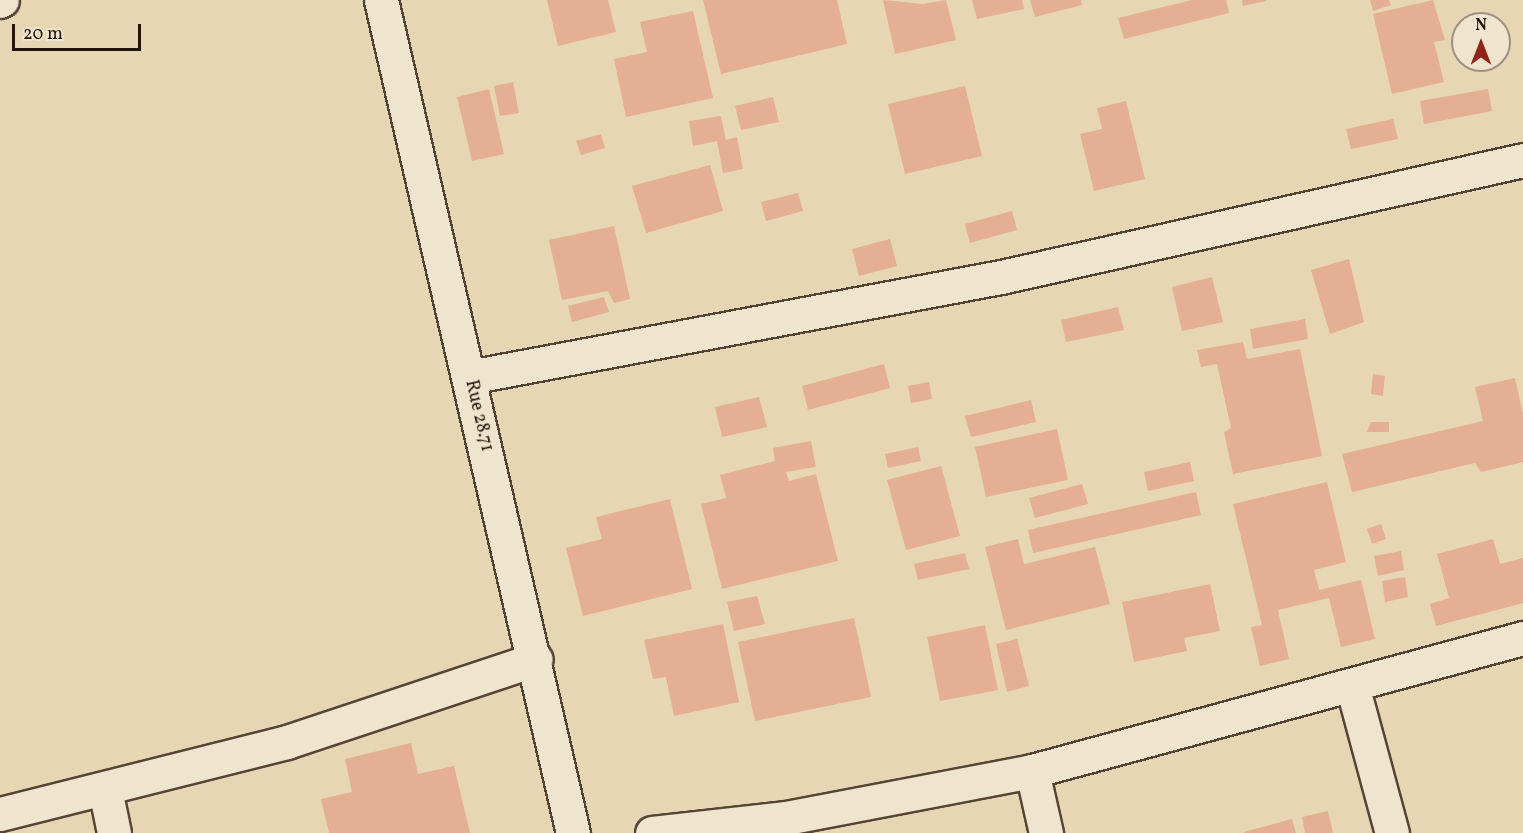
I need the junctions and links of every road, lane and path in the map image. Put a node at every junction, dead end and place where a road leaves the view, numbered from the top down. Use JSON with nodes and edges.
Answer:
{"nodes":[{"id":1,"x":381,"y":0,"type":"edge"},
{"id":2,"x":1523,"y":160,"type":"edge"},
{"id":3,"x":469,"y":376,"type":"junction"},
{"id":4,"x":1523,"y":638,"type":"edge"},
{"id":5,"x":536,"y":659,"type":"junction"},
{"id":6,"x":1352,"y":685,"type":"junction"},
{"id":7,"x":1032,"y":771,"type":"junction"},
{"id":8,"x":105,"y":789,"type":"junction"},
{"id":9,"x":0,"y":813,"type":"edge"},
{"id":10,"x":114,"y":833,"type":"edge"},
{"id":11,"x":573,"y":833,"type":"edge"},
{"id":12,"x":652,"y":833,"type":"edge"},
{"id":13,"x":1046,"y":833,"type":"edge"},
{"id":14,"x":1392,"y":833,"type":"edge"}],
"edges":[{"from":1,"to":3,"type":"street","name":"Rue 28.71"},
{"from":2,"to":3,"type":"street"},
{"from":3,"to":5,"type":"street","name":"Rue 28.71"},
{"from":4,"to":6,"type":"street"},
{"from":5,"to":8,"type":"street"},
{"from":5,"to":11,"type":"street","name":"Rue 28.71"},
{"from":6,"to":7,"type":"street"},
{"from":6,"to":14,"type":"street"},
{"from":7,"to":12,"type":"street"},
{"from":7,"to":13,"type":"street"},
{"from":8,"to":9,"type":"street"},
{"from":8,"to":10,"type":"street"}]}
